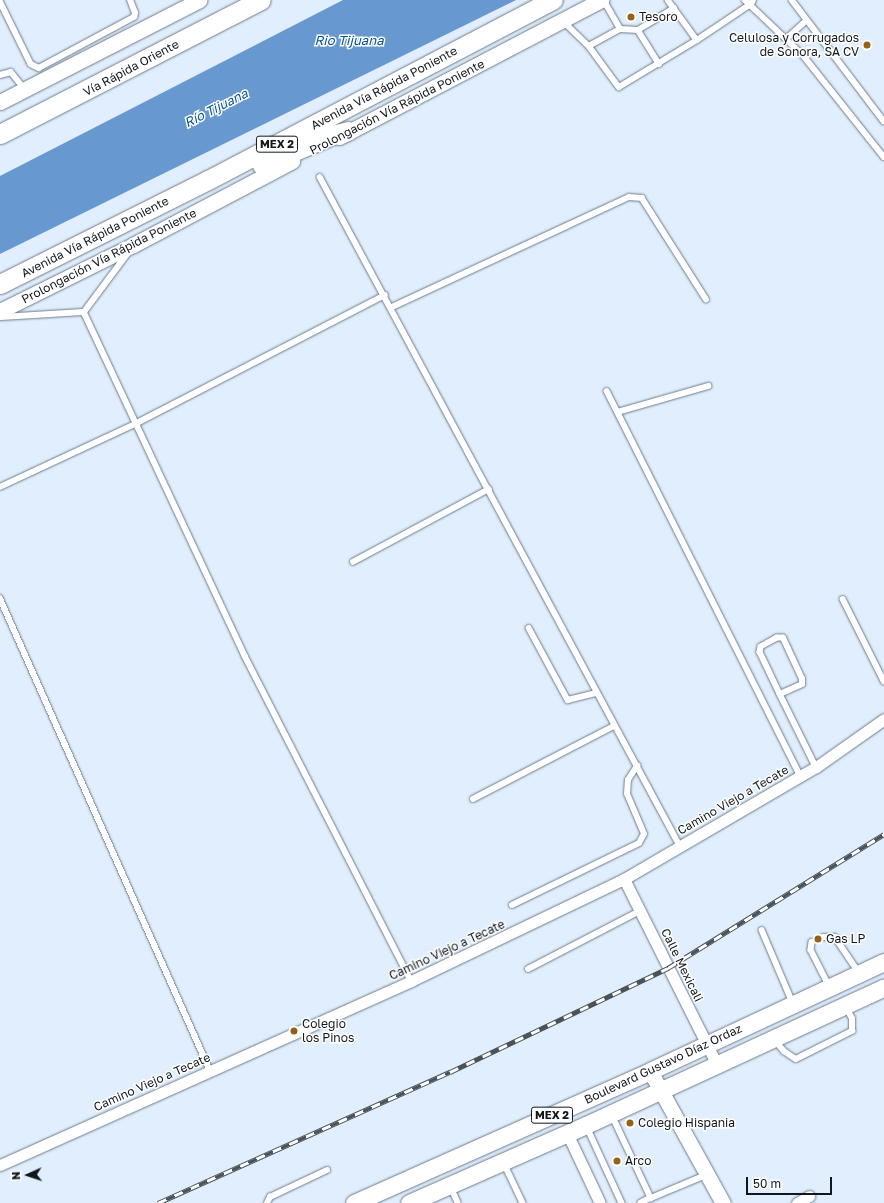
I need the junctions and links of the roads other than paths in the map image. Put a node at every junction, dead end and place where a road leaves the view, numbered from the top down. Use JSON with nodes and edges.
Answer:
{"nodes":[{"id":1,"x":130,"y":0,"type":"edge"},
{"id":2,"x":199,"y":0,"type":"edge"},
{"id":3,"x":261,"y":0,"type":"edge"},
{"id":4,"x":553,"y":0,"type":"edge"},
{"id":5,"x":602,"y":0,"type":"edge"},
{"id":6,"x":668,"y":0,"type":"edge"},
{"id":7,"x":745,"y":0,"type":"edge"},
{"id":8,"x":792,"y":0,"type":"edge"},
{"id":9,"x":0,"y":1,"type":"edge"},
{"id":10,"x":752,"y":2,"type":"edge"},
{"id":11,"x":674,"y":8,"type":"junction"},
{"id":12,"x":563,"y":20,"type":"junction"},
{"id":13,"x":806,"y":21,"type":"junction"},
{"id":14,"x":620,"y":29,"type":"junction"},
{"id":15,"x":638,"y":30,"type":"junction"},
{"id":16,"x":787,"y":38,"type":"junction"},
{"id":17,"x":697,"y":40,"type":"junction"},
{"id":18,"x":589,"y":46,"type":"junction"},
{"id":19,"x":659,"y":64,"type":"junction"},
{"id":20,"x":0,"y":75,"type":"edge"},
{"id":21,"x":25,"y":89,"type":"junction"},
{"id":22,"x":73,"y":98,"type":"junction"},
{"id":23,"x":0,"y":102,"type":"edge"},
{"id":24,"x":884,"y":121,"type":"edge"},
{"id":25,"x":0,"y":122,"type":"edge"},
{"id":26,"x":348,"y":131,"type":"junction"},
{"id":27,"x":0,"y":134,"type":"edge"},
{"id":28,"x":884,"y":157,"type":"edge"},
{"id":29,"x":320,"y":177,"type":"dead end"},
{"id":30,"x":208,"y":180,"type":"junction"},
{"id":31,"x":133,"y":245,"type":"junction"},
{"id":32,"x":0,"y":284,"type":"edge"},
{"id":33,"x":385,"y":295,"type":"junction"},
{"id":34,"x":706,"y":299,"type":"dead end"},
{"id":35,"x":392,"y":307,"type":"junction"},
{"id":36,"x":0,"y":311,"type":"edge"},
{"id":37,"x":84,"y":312,"type":"junction"},
{"id":38,"x":0,"y":317,"type":"edge"},
{"id":39,"x":708,"y":386,"type":"dead end"},
{"id":40,"x":607,"y":391,"type":"dead end"},
{"id":41,"x":618,"y":412,"type":"junction"},
{"id":42,"x":135,"y":424,"type":"junction"},
{"id":43,"x":0,"y":487,"type":"edge"},
{"id":44,"x":489,"y":489,"type":"junction"},
{"id":45,"x":353,"y":562,"type":"dead end"},
{"id":46,"x":0,"y":598,"type":"edge"},
{"id":47,"x":843,"y":599,"type":"dead end"},
{"id":48,"x":529,"y":628,"type":"dead end"},
{"id":49,"x":884,"y":681,"type":"edge"},
{"id":50,"x":596,"y":693,"type":"junction"},
{"id":51,"x":780,"y":694,"type":"junction"},
{"id":52,"x":884,"y":719,"type":"edge"},
{"id":53,"x":614,"y":726,"type":"junction"},
{"id":54,"x":637,"y":766,"type":"junction"},
{"id":55,"x":816,"y":767,"type":"junction"},
{"id":56,"x":801,"y":776,"type":"junction"},
{"id":57,"x":474,"y":798,"type":"dead end"},
{"id":58,"x":680,"y":846,"type":"junction"},
{"id":59,"x":624,"y":879,"type":"junction"},
{"id":60,"x":512,"y":905,"type":"dead end"},
{"id":61,"x":640,"y":911,"type":"junction"},
{"id":62,"x":762,"y":930,"type":"dead end"},
{"id":63,"x":823,"y":937,"type":"dead end"},
{"id":64,"x":812,"y":942,"type":"dead end"},
{"id":65,"x":884,"y":962,"type":"edge"},
{"id":66,"x":528,"y":969,"type":"dead end"},
{"id":67,"x":859,"y":973,"type":"junction"},
{"id":68,"x":411,"y":981,"type":"junction"},
{"id":69,"x":830,"y":986,"type":"junction"},
{"id":70,"x":884,"y":987,"type":"edge"},
{"id":71,"x":793,"y":1003,"type":"junction"},
{"id":72,"x":845,"y":1005,"type":"junction"},
{"id":73,"x":773,"y":1038,"type":"junction"},
{"id":74,"x":706,"y":1044,"type":"junction"},
{"id":75,"x":716,"y":1063,"type":"junction"},
{"id":76,"x":210,"y":1070,"type":"junction"},
{"id":77,"x":650,"y":1070,"type":"junction"},
{"id":78,"x":659,"y":1090,"type":"junction"},
{"id":79,"x":611,"y":1113,"type":"junction"},
{"id":80,"x":586,"y":1125,"type":"junction"},
{"id":81,"x":567,"y":1132,"type":"junction"},
{"id":82,"x":503,"y":1161,"type":"junction"},
{"id":83,"x":0,"y":1165,"type":"edge"},
{"id":84,"x":327,"y":1170,"type":"dead end"},
{"id":85,"x":707,"y":1175,"type":"junction"},
{"id":86,"x":450,"y":1185,"type":"junction"},
{"id":87,"x":809,"y":1196,"type":"dead end"},
{"id":88,"x":651,"y":1198,"type":"junction"},
{"id":89,"x":364,"y":1201,"type":"edge"},
{"id":90,"x":267,"y":1203,"type":"edge"},
{"id":91,"x":409,"y":1203,"type":"edge"},
{"id":92,"x":458,"y":1203,"type":"edge"},
{"id":93,"x":523,"y":1203,"type":"edge"},
{"id":94,"x":600,"y":1203,"type":"edge"},
{"id":95,"x":622,"y":1203,"type":"edge"},
{"id":96,"x":641,"y":1203,"type":"edge"},
{"id":97,"x":723,"y":1203,"type":"edge"},
{"id":98,"x":797,"y":1203,"type":"edge"}],
"edges":[{"from":1,"to":9,"type":"lane"},
{"from":2,"to":21,"type":"main road"},
{"from":3,"to":22,"type":"highway","name":"Vía Rápida Oriente"},
{"from":4,"to":30,"type":"highway","name":"Avenida Vía Rápida Poniente","number":"MEX 2"},
{"from":5,"to":12,"type":"main road","name":"Prolongación Vía Rápida Poniente"},
{"from":5,"to":14,"type":"lane"},
{"from":6,"to":11,"type":"lane"},
{"from":7,"to":10,"type":"lane"},
{"from":8,"to":13,"type":"lane"},
{"from":10,"to":16,"type":"lane"},
{"from":10,"to":17,"type":"lane"},
{"from":11,"to":15,"type":"lane"},
{"from":11,"to":17,"type":"lane"},
{"from":12,"to":18,"type":"lane"},
{"from":12,"to":26,"type":"main road","name":"Prolongación Vía Rápida Poniente"},
{"from":13,"to":16,"type":"lane"},
{"from":13,"to":24,"type":"lane"},
{"from":14,"to":15,"type":"lane"},
{"from":14,"to":18,"type":"lane"},
{"from":15,"to":19,"type":"lane"},
{"from":16,"to":28,"type":"lane"},
{"from":17,"to":19,"type":"lane"},
{"from":18,"to":19,"type":"lane"},
{"from":20,"to":21,"type":"lane"},
{"from":21,"to":23,"type":"main road"},
{"from":22,"to":25,"type":"highway"},
{"from":22,"to":27,"type":"highway","name":"Vía Rápida Oriente"},
{"from":26,"to":30,"type":"highway"},
{"from":26,"to":31,"type":"main road","name":"Prolongación Vía Rápida Poniente"},
{"from":29,"to":33,"type":"lane"},
{"from":30,"to":32,"type":"highway","name":"Avenida Vía Rápida Poniente","number":"MEX 2"},
{"from":31,"to":36,"type":"main road","name":"Prolongación Vía Rápida Poniente"},
{"from":31,"to":37,"type":"lane"},
{"from":33,"to":35,"type":"lane"},
{"from":33,"to":42,"type":"lane"},
{"from":34,"to":35,"type":"lane"},
{"from":35,"to":44,"type":"lane"},
{"from":37,"to":38,"type":"lane"},
{"from":37,"to":42,"type":"lane"},
{"from":39,"to":41,"type":"lane"},
{"from":40,"to":41,"type":"lane"},
{"from":41,"to":56,"type":"lane"},
{"from":42,"to":43,"type":"lane"},
{"from":42,"to":68,"type":"lane"},
{"from":44,"to":45,"type":"lane"},
{"from":44,"to":50,"type":"lane"},
{"from":46,"to":76,"type":"lane"},
{"from":47,"to":49,"type":"lane"},
{"from":48,"to":50,"type":"lane"},
{"from":50,"to":53,"type":"lane"},
{"from":51,"to":51,"type":"lane"},
{"from":51,"to":55,"type":"lane"},
{"from":52,"to":55,"type":"street","name":"Camino Viejo a Tecate"},
{"from":53,"to":54,"type":"lane"},
{"from":53,"to":57,"type":"lane"},
{"from":54,"to":58,"type":"lane"},
{"from":54,"to":60,"type":"lane"},
{"from":55,"to":56,"type":"street","name":"Camino Viejo a Tecate"},
{"from":56,"to":58,"type":"street","name":"Camino Viejo a Tecate"},
{"from":58,"to":59,"type":"street","name":"Camino Viejo a Tecate"},
{"from":59,"to":61,"type":"street","name":"Calle Mexicali"},
{"from":59,"to":68,"type":"street","name":"Camino Viejo a Tecate"},
{"from":61,"to":66,"type":"lane"},
{"from":61,"to":74,"type":"street","name":"Calle Mexicali"},
{"from":62,"to":71,"type":"lane"},
{"from":63,"to":67,"type":"lane"},
{"from":64,"to":69,"type":"lane"},
{"from":65,"to":67,"type":"main road","name":"Boulevard Gustavo Díaz Ordaz","number":"MEX 2"},
{"from":67,"to":69,"type":"main road","name":"Boulevard Gustavo Díaz Ordaz","number":"MEX 2"},
{"from":68,"to":76,"type":"street","name":"Camino Viejo a Tecate"},
{"from":69,"to":71,"type":"main road","name":"Boulevard Gustavo Díaz Ordaz","number":"MEX 2"},
{"from":70,"to":72,"type":"main road","name":"Boulevard Gustavo Díaz Ordaz","number":"MEX 2"},
{"from":71,"to":74,"type":"main road","name":"Boulevard Gustavo Díaz Ordaz","number":"MEX 2"},
{"from":72,"to":73,"type":"main road","name":"Boulevard Gustavo Díaz Ordaz","number":"MEX 2"},
{"from":72,"to":73,"type":"lane"},
{"from":73,"to":75,"type":"main road","name":"Boulevard Gustavo Díaz Ordaz","number":"MEX 2"},
{"from":74,"to":75,"type":"street","name":"Calle Mexicali"},
{"from":74,"to":77,"type":"main road","name":"Boulevard Gustavo Díaz Ordaz","number":"MEX 2"},
{"from":75,"to":78,"type":"main road","name":"Boulevard Gustavo Díaz Ordaz","number":"MEX 2"},
{"from":76,"to":83,"type":"street","name":"Camino Viejo a Tecate"},
{"from":77,"to":78,"type":"main road"},
{"from":77,"to":89,"type":"main road","name":"Boulevard Gustavo Díaz Ordaz","number":"MEX 2"},
{"from":78,"to":79,"type":"main road","name":"Boulevard Gustavo Díaz Ordaz","number":"MEX 2"},
{"from":78,"to":85,"type":"main road"},
{"from":79,"to":80,"type":"main road","name":"Boulevard Gustavo Díaz Ordaz","number":"MEX 2"},
{"from":79,"to":88,"type":"lane"},
{"from":80,"to":81,"type":"main road","name":"Boulevard Gustavo Díaz Ordaz","number":"MEX 2"},
{"from":80,"to":95,"type":"lane"},
{"from":81,"to":82,"type":"main road","name":"Boulevard Gustavo Díaz Ordaz","number":"MEX 2"},
{"from":81,"to":94,"type":"street"},
{"from":82,"to":86,"type":"main road","name":"Boulevard Gustavo Díaz Ordaz","number":"MEX 2"},
{"from":82,"to":93,"type":"lane"},
{"from":84,"to":90,"type":"lane"},
{"from":85,"to":88,"type":"lane"},
{"from":85,"to":97,"type":"main road"},
{"from":86,"to":91,"type":"main road","name":"Boulevard Gustavo Díaz Ordaz","number":"MEX 2"},
{"from":86,"to":92,"type":"lane"},
{"from":87,"to":98,"type":"street"},
{"from":88,"to":96,"type":"lane"}]}
